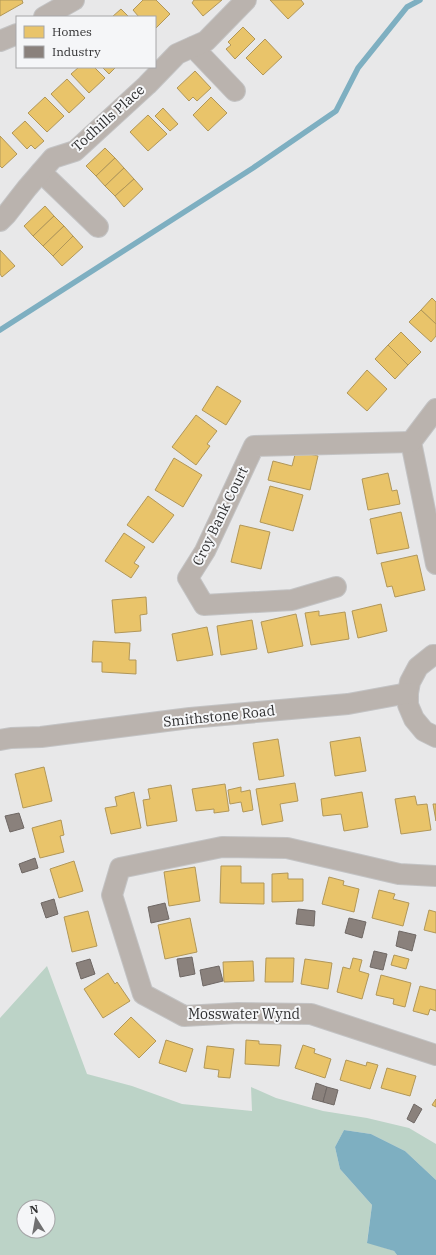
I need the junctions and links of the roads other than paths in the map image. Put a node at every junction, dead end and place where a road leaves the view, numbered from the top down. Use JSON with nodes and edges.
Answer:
{"nodes":[{"id":1,"x":74,"y":0,"type":"edge"},
{"id":2,"x":246,"y":0,"type":"edge"},
{"id":3,"x":49,"y":9,"type":"edge"},
{"id":4,"x":16,"y":34,"type":"edge"},
{"id":5,"x":0,"y":41,"type":"edge"},
{"id":6,"x":193,"y":47,"type":"junction"},
{"id":7,"x":235,"y":90,"type":"dead end"},
{"id":8,"x":41,"y":172,"type":"junction"},
{"id":9,"x":0,"y":222,"type":"edge"},
{"id":10,"x":98,"y":227,"type":"dead end"},
{"id":11,"x":436,"y":409,"type":"edge"},
{"id":12,"x":411,"y":442,"type":"junction"},
{"id":13,"x":436,"y":564,"type":"edge"},
{"id":14,"x":336,"y":587,"type":"dead end"},
{"id":15,"x":436,"y":655,"type":"edge"},
{"id":16,"x":408,"y":693,"type":"junction"},
{"id":17,"x":436,"y":737,"type":"edge"},
{"id":18,"x":29,"y":738,"type":"junction"},
{"id":19,"x":0,"y":740,"type":"edge"},
{"id":20,"x":0,"y":747,"type":"edge"},
{"id":21,"x":436,"y":876,"type":"edge"},
{"id":22,"x":436,"y":1055,"type":"edge"}],
"edges":[{"from":1,"to":3,"type":"street"},
{"from":2,"to":6,"type":"street","name":"Todhills Place"},
{"from":4,"to":5,"type":"street"},
{"from":6,"to":7,"type":"street"},
{"from":6,"to":8,"type":"street","name":"Todhills Place"},
{"from":8,"to":9,"type":"street","name":"Todhills Place"},
{"from":8,"to":10,"type":"street"},
{"from":11,"to":12,"type":"street"},
{"from":12,"to":13,"type":"street"},
{"from":12,"to":14,"type":"street","name":"Croy Bank Court"},
{"from":15,"to":16,"type":"street"},
{"from":16,"to":17,"type":"street"},
{"from":16,"to":18,"type":"street","name":"Smithstone Road"},
{"from":18,"to":19,"type":"street","name":"Smithstone Road"},
{"from":18,"to":20,"type":"street","name":"Smithstone Road"},
{"from":21,"to":22,"type":"street","name":"Mosswater Wynd"}]}
